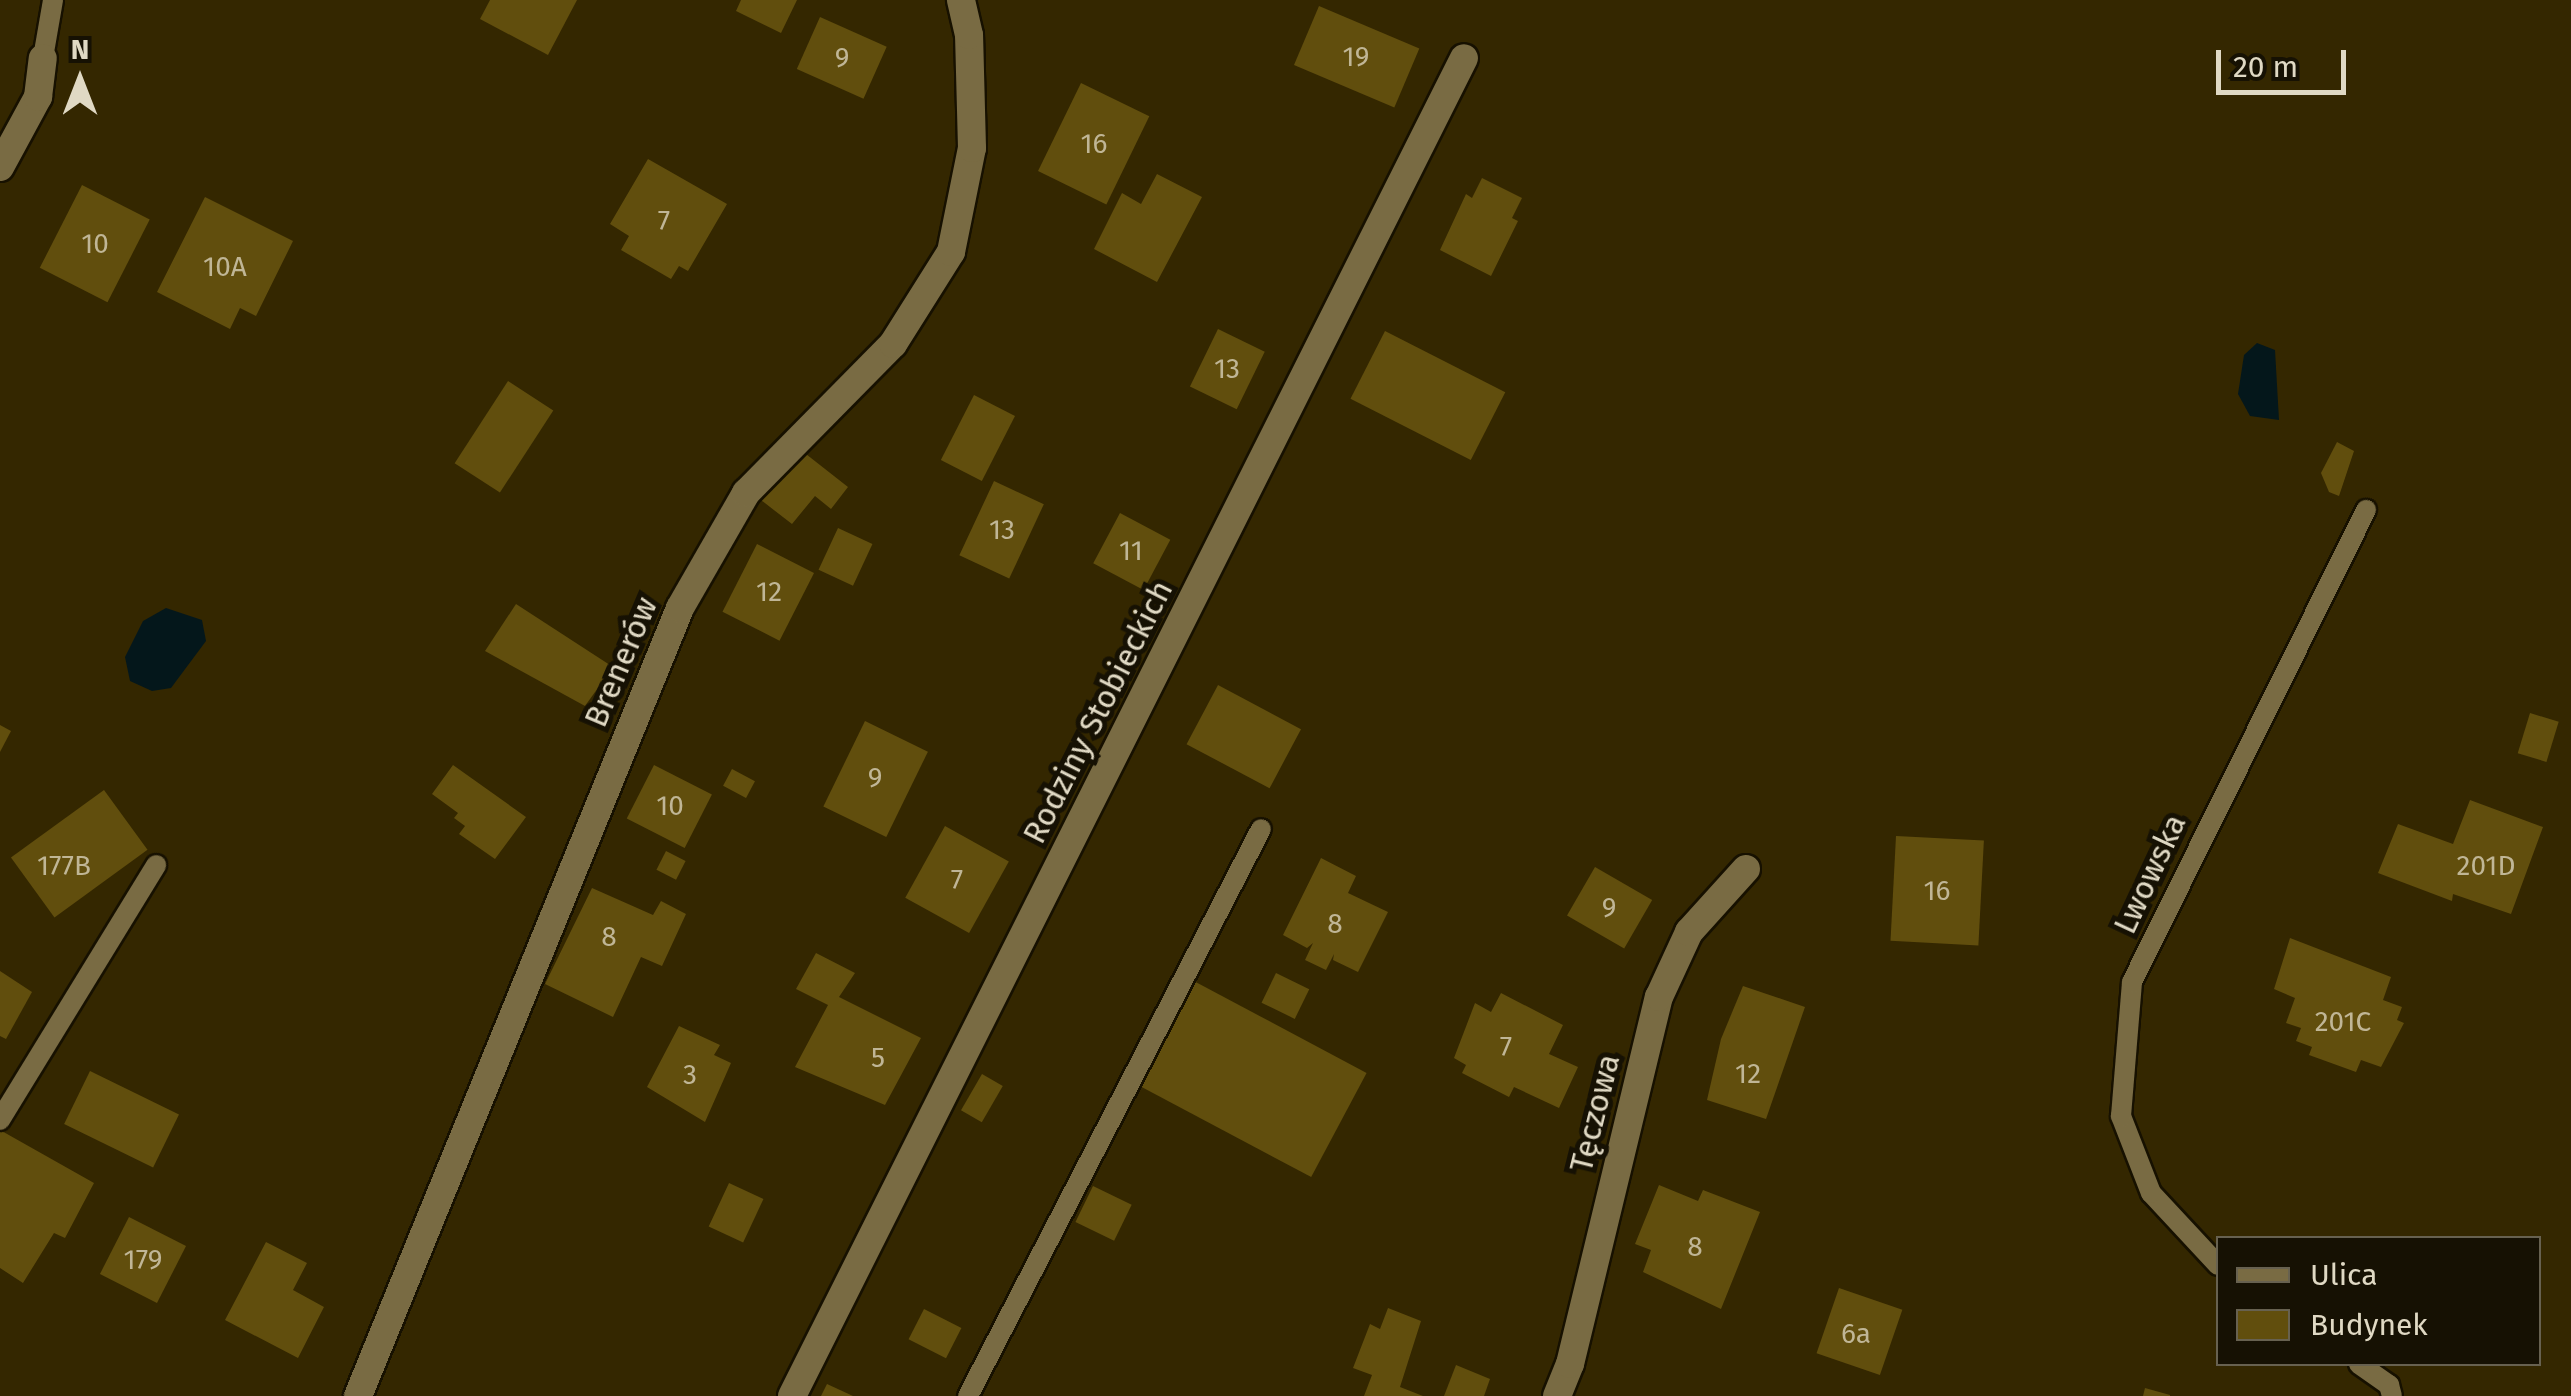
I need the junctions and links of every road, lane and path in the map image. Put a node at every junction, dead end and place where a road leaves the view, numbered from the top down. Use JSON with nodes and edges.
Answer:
{"nodes":[{"id":1,"x":53,"y":0,"type":"edge"},
{"id":2,"x":961,"y":0,"type":"edge"},
{"id":3,"x":43,"y":58,"type":"joint"},
{"id":4,"x":1464,"y":58,"type":"dead end"},
{"id":5,"x":0,"y":167,"type":"edge"},
{"id":6,"x":2366,"y":510,"type":"dead end"},
{"id":7,"x":1261,"y":828,"type":"dead end"},
{"id":8,"x":156,"y":865,"type":"dead end"},
{"id":9,"x":1746,"y":868,"type":"dead end"},
{"id":10,"x":0,"y":1120,"type":"edge"},
{"id":11,"x":2216,"y":1262,"type":"edge"},
{"id":12,"x":2362,"y":1366,"type":"edge"},
{"id":13,"x":358,"y":1396,"type":"edge"},
{"id":14,"x":792,"y":1396,"type":"edge"},
{"id":15,"x":968,"y":1396,"type":"edge"},
{"id":16,"x":1557,"y":1396,"type":"edge"},
{"id":17,"x":2392,"y":1396,"type":"edge"}],
"edges":[{"from":1,"to":3,"type":"lane"},
{"from":2,"to":13,"type":"street","name":"Brenerów"},
{"from":3,"to":5,"type":"street"},
{"from":4,"to":14,"type":"street","name":"Rodziny Stobieckich"},
{"from":6,"to":11,"type":"lane","name":"Lwowska"},
{"from":7,"to":15,"type":"lane"},
{"from":8,"to":10,"type":"lane"},
{"from":9,"to":16,"type":"street","name":"Tęczowa"},
{"from":12,"to":17,"type":"lane"}]}
